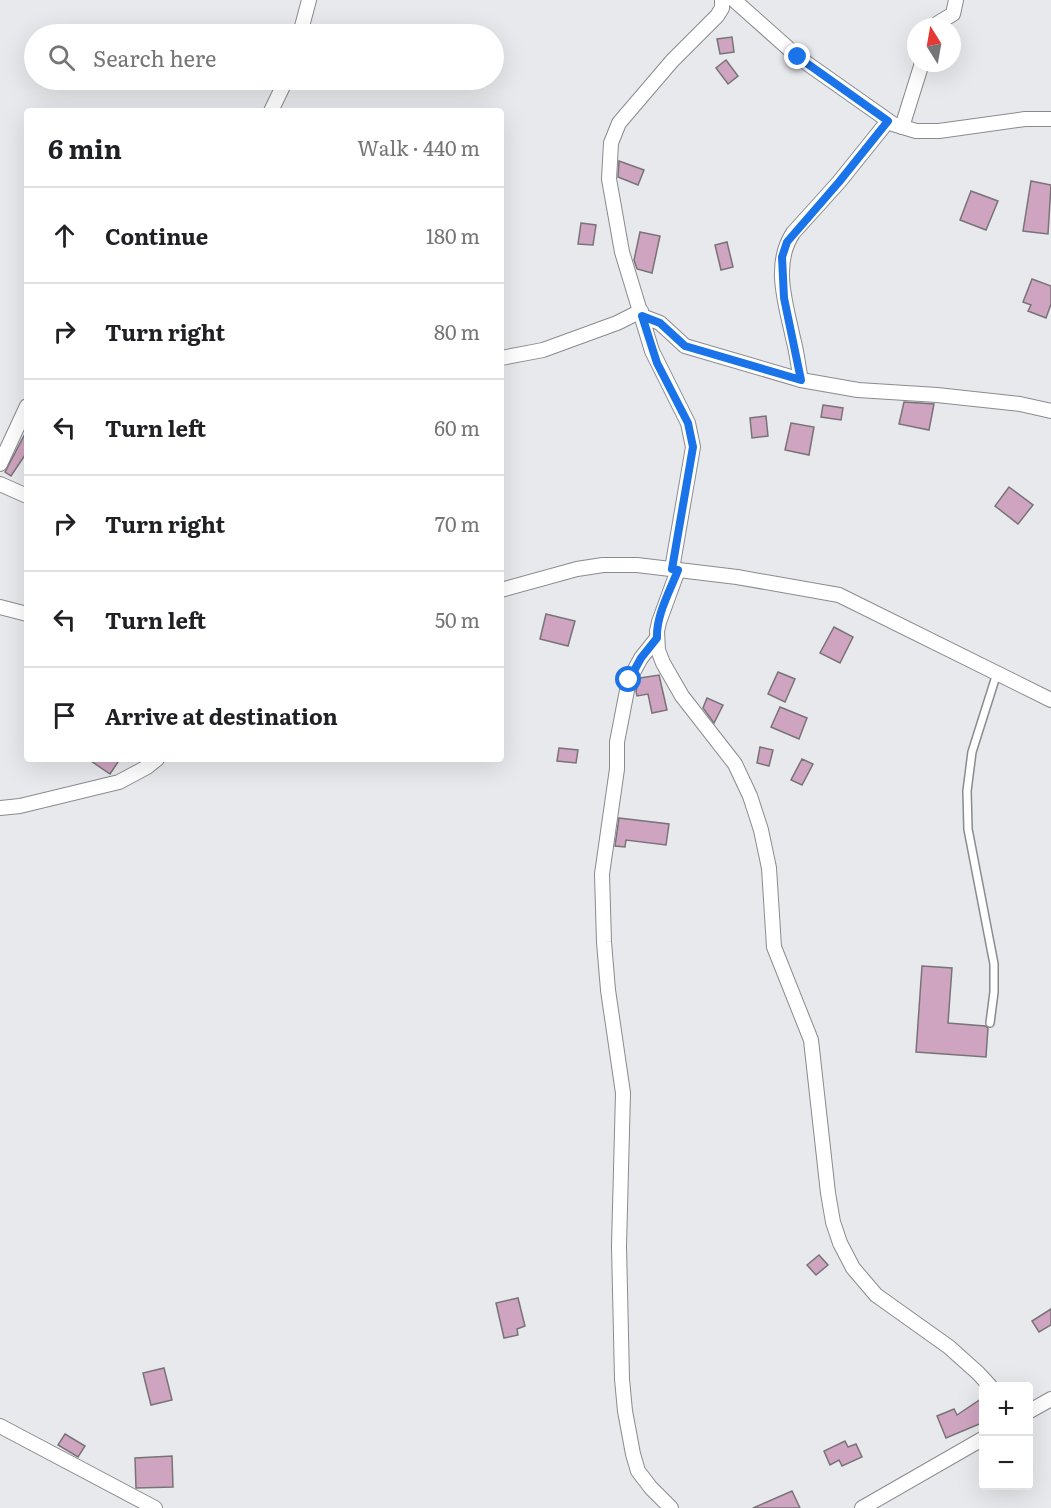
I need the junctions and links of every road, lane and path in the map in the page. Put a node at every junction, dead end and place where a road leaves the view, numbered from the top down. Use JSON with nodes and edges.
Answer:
{"nodes":[{"id":1,"x":309,"y":0,"type":"edge"},
{"id":2,"x":956,"y":0,"type":"edge"},
{"id":3,"x":739,"y":4,"type":"edge"},
{"id":4,"x":722,"y":5,"type":"edge"},
{"id":5,"x":946,"y":18,"type":"edge"},
{"id":6,"x":303,"y":24,"type":"edge"},
{"id":7,"x":919,"y":72,"type":"edge"},
{"id":8,"x":281,"y":90,"type":"edge"},
{"id":9,"x":272,"y":108,"type":"edge"},
{"id":10,"x":1051,"y":119,"type":"edge"},
{"id":11,"x":888,"y":121,"type":"junction"},
{"id":12,"x":902,"y":127,"type":"junction"},
{"id":13,"x":641,"y":314,"type":"junction"},
{"id":14,"x":504,"y":357,"type":"edge"},
{"id":15,"x":801,"y":380,"type":"junction"},
{"id":16,"x":1051,"y":411,"type":"edge"},
{"id":17,"x":24,"y":412,"type":"edge"},
{"id":18,"x":0,"y":464,"type":"edge"},
{"id":19,"x":0,"y":484,"type":"edge"},
{"id":20,"x":24,"y":495,"type":"edge"},
{"id":21,"x":675,"y":570,"type":"junction"},
{"id":22,"x":504,"y":589,"type":"edge"},
{"id":23,"x":0,"y":607,"type":"edge"},
{"id":24,"x":24,"y":613,"type":"edge"},
{"id":25,"x":657,"y":638,"type":"junction"},
{"id":26,"x":997,"y":673,"type":"junction"},
{"id":27,"x":1051,"y":700,"type":"edge"},
{"id":28,"x":153,"y":762,"type":"edge"},
{"id":29,"x":0,"y":808,"type":"edge"},
{"id":30,"x":990,"y":1023,"type":"dead end"},
{"id":31,"x":986,"y":1382,"type":"edge"},
{"id":32,"x":1051,"y":1399,"type":"edge"},
{"id":33,"x":1033,"y":1410,"type":"edge"},
{"id":34,"x":0,"y":1426,"type":"edge"},
{"id":35,"x":979,"y":1441,"type":"edge"},
{"id":36,"x":155,"y":1508,"type":"edge"},
{"id":37,"x":671,"y":1508,"type":"edge"},
{"id":38,"x":862,"y":1508,"type":"edge"}],
"edges":[{"from":1,"to":6,"type":"street"},
{"from":2,"to":5,"type":"street"},
{"from":3,"to":4,"type":"street"},
{"from":3,"to":11,"type":"street"},
{"from":4,"to":13,"type":"street"},
{"from":7,"to":12,"type":"street"},
{"from":8,"to":9,"type":"street"},
{"from":10,"to":12,"type":"street"},
{"from":11,"to":12,"type":"street"},
{"from":11,"to":15,"type":"street"},
{"from":13,"to":14,"type":"street"},
{"from":13,"to":15,"type":"street"},
{"from":13,"to":21,"type":"street"},
{"from":15,"to":16,"type":"street"},
{"from":17,"to":18,"type":"street"},
{"from":19,"to":20,"type":"street"},
{"from":21,"to":22,"type":"street"},
{"from":21,"to":25,"type":"street"},
{"from":21,"to":26,"type":"street"},
{"from":23,"to":24,"type":"street"},
{"from":25,"to":31,"type":"street"},
{"from":25,"to":37,"type":"street"},
{"from":26,"to":27,"type":"street"},
{"from":26,"to":30,"type":"lane"},
{"from":28,"to":29,"type":"street"},
{"from":32,"to":33,"type":"street"},
{"from":34,"to":36,"type":"street"},
{"from":35,"to":38,"type":"street"}]}
